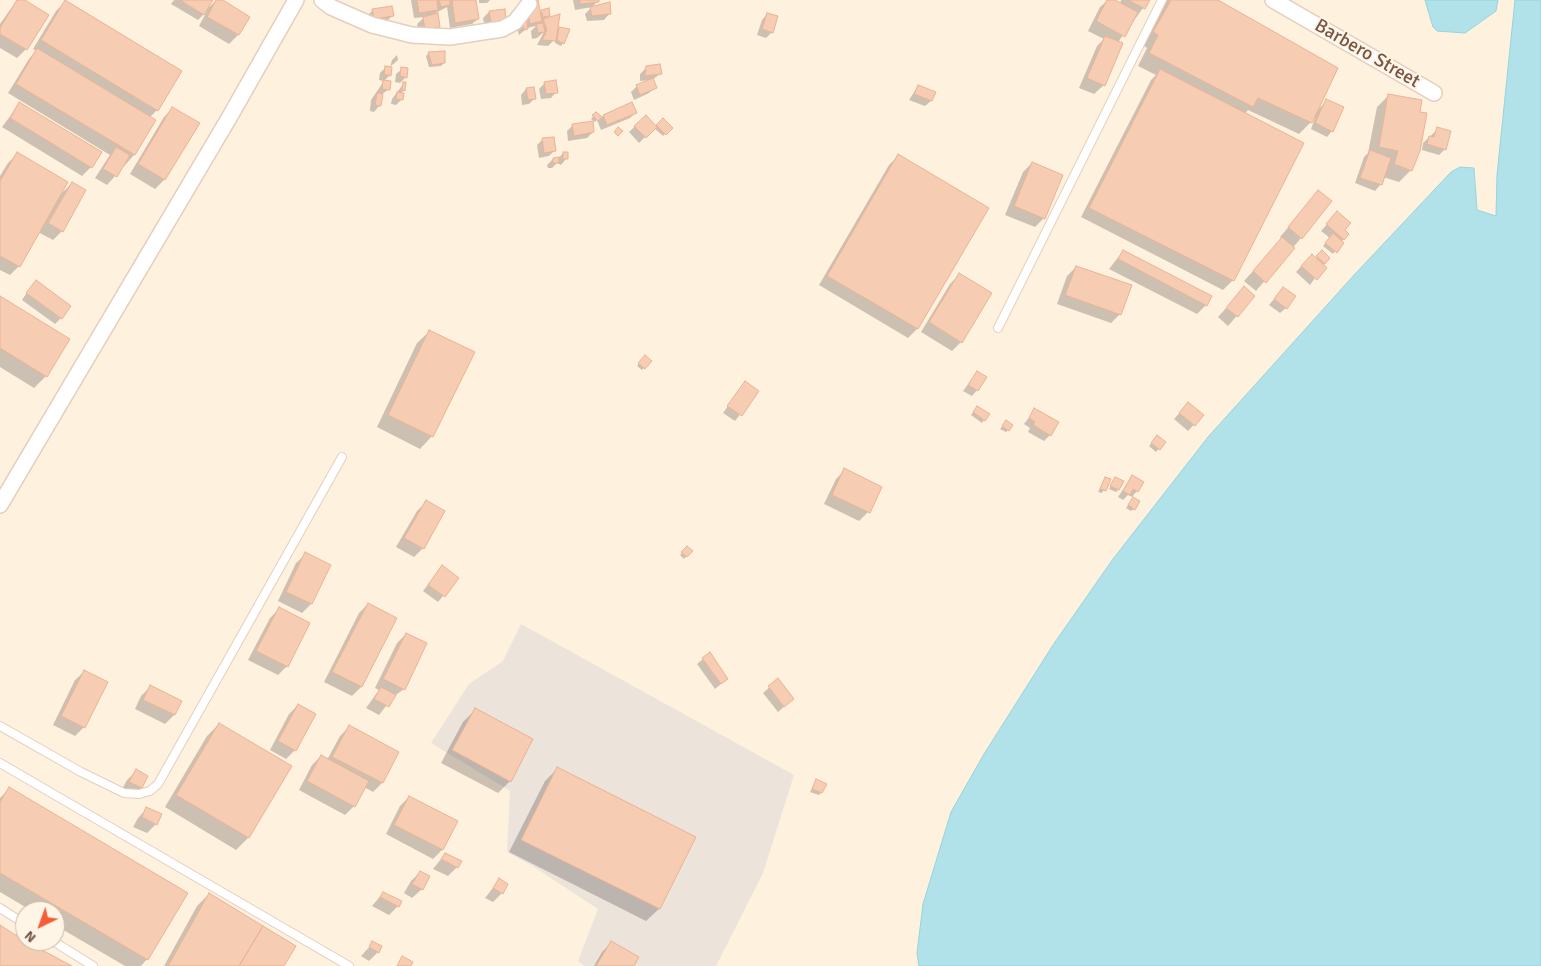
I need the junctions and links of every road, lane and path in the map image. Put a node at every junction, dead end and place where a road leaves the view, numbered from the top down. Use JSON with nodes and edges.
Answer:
{"nodes":[{"id":1,"x":296,"y":0,"type":"edge"},
{"id":2,"x":322,"y":0,"type":"edge"},
{"id":3,"x":1162,"y":0,"type":"edge"},
{"id":4,"x":1274,"y":0,"type":"edge"},
{"id":5,"x":529,"y":4,"type":"dead end"},
{"id":6,"x":1434,"y":93,"type":"dead end"},
{"id":7,"x":998,"y":328,"type":"dead end"},
{"id":8,"x":342,"y":457,"type":"dead end"},
{"id":9,"x":0,"y":505,"type":"edge"},
{"id":10,"x":0,"y":726,"type":"edge"},
{"id":11,"x":0,"y":763,"type":"edge"},
{"id":12,"x":0,"y":908,"type":"edge"},
{"id":13,"x":15,"y":918,"type":"edge"},
{"id":14,"x":65,"y":949,"type":"edge"},
{"id":15,"x":93,"y":966,"type":"edge"},
{"id":16,"x":349,"y":966,"type":"edge"}],
"edges":[{"from":1,"to":9,"type":"street"},
{"from":2,"to":5,"type":"street"},
{"from":3,"to":7,"type":"lane"},
{"from":4,"to":6,"type":"street","name":"Barbero Street"},
{"from":8,"to":10,"type":"lane"},
{"from":11,"to":16,"type":"lane"},
{"from":12,"to":13,"type":"lane"},
{"from":14,"to":15,"type":"lane"}]}
